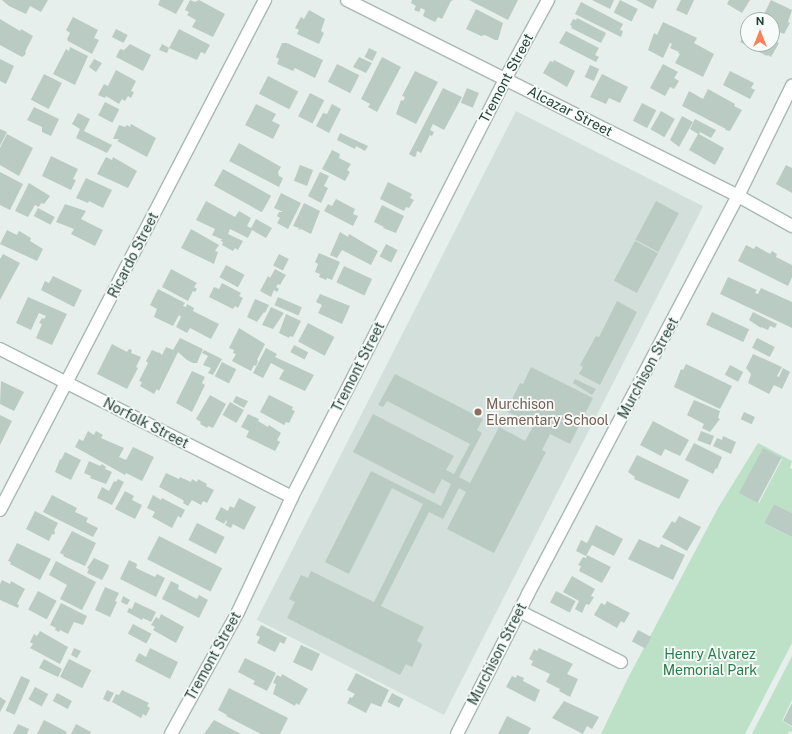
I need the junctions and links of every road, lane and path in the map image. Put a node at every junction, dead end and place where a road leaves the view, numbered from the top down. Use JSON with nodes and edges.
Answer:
{"nodes":[{"id":1,"x":265,"y":0,"type":"edge"},
{"id":2,"x":347,"y":0,"type":"edge"},
{"id":3,"x":548,"y":0,"type":"edge"},
{"id":4,"x":506,"y":79,"type":"junction"},
{"id":5,"x":792,"y":86,"type":"edge"},
{"id":6,"x":738,"y":196,"type":"junction"},
{"id":7,"x":792,"y":226,"type":"edge"},
{"id":8,"x":0,"y":349,"type":"edge"},
{"id":9,"x":67,"y":383,"type":"junction"},
{"id":10,"x":292,"y":497,"type":"junction"},
{"id":11,"x":0,"y":510,"type":"edge"},
{"id":12,"x":519,"y":611,"type":"junction"},
{"id":13,"x":621,"y":662,"type":"dead end"},
{"id":14,"x":170,"y":734,"type":"edge"},
{"id":15,"x":458,"y":734,"type":"edge"}],
"edges":[{"from":1,"to":9,"type":"street","name":"Ricardo Street"},
{"from":2,"to":4,"type":"street","name":"Alcazar Street"},
{"from":3,"to":4,"type":"street","name":"Tremont Street"},
{"from":4,"to":6,"type":"street","name":"Alcazar Street"},
{"from":4,"to":10,"type":"street","name":"Tremont Street"},
{"from":5,"to":6,"type":"street","name":"Murchison Street"},
{"from":6,"to":7,"type":"street","name":"Alcazar Street"},
{"from":6,"to":12,"type":"street","name":"Murchison Street"},
{"from":8,"to":9,"type":"street","name":"Norfolk Street"},
{"from":9,"to":10,"type":"street","name":"Norfolk Street"},
{"from":9,"to":11,"type":"street","name":"Ricardo Street"},
{"from":10,"to":14,"type":"street","name":"Tremont Street"},
{"from":12,"to":13,"type":"street"},
{"from":12,"to":15,"type":"street","name":"Murchison Street"}]}
